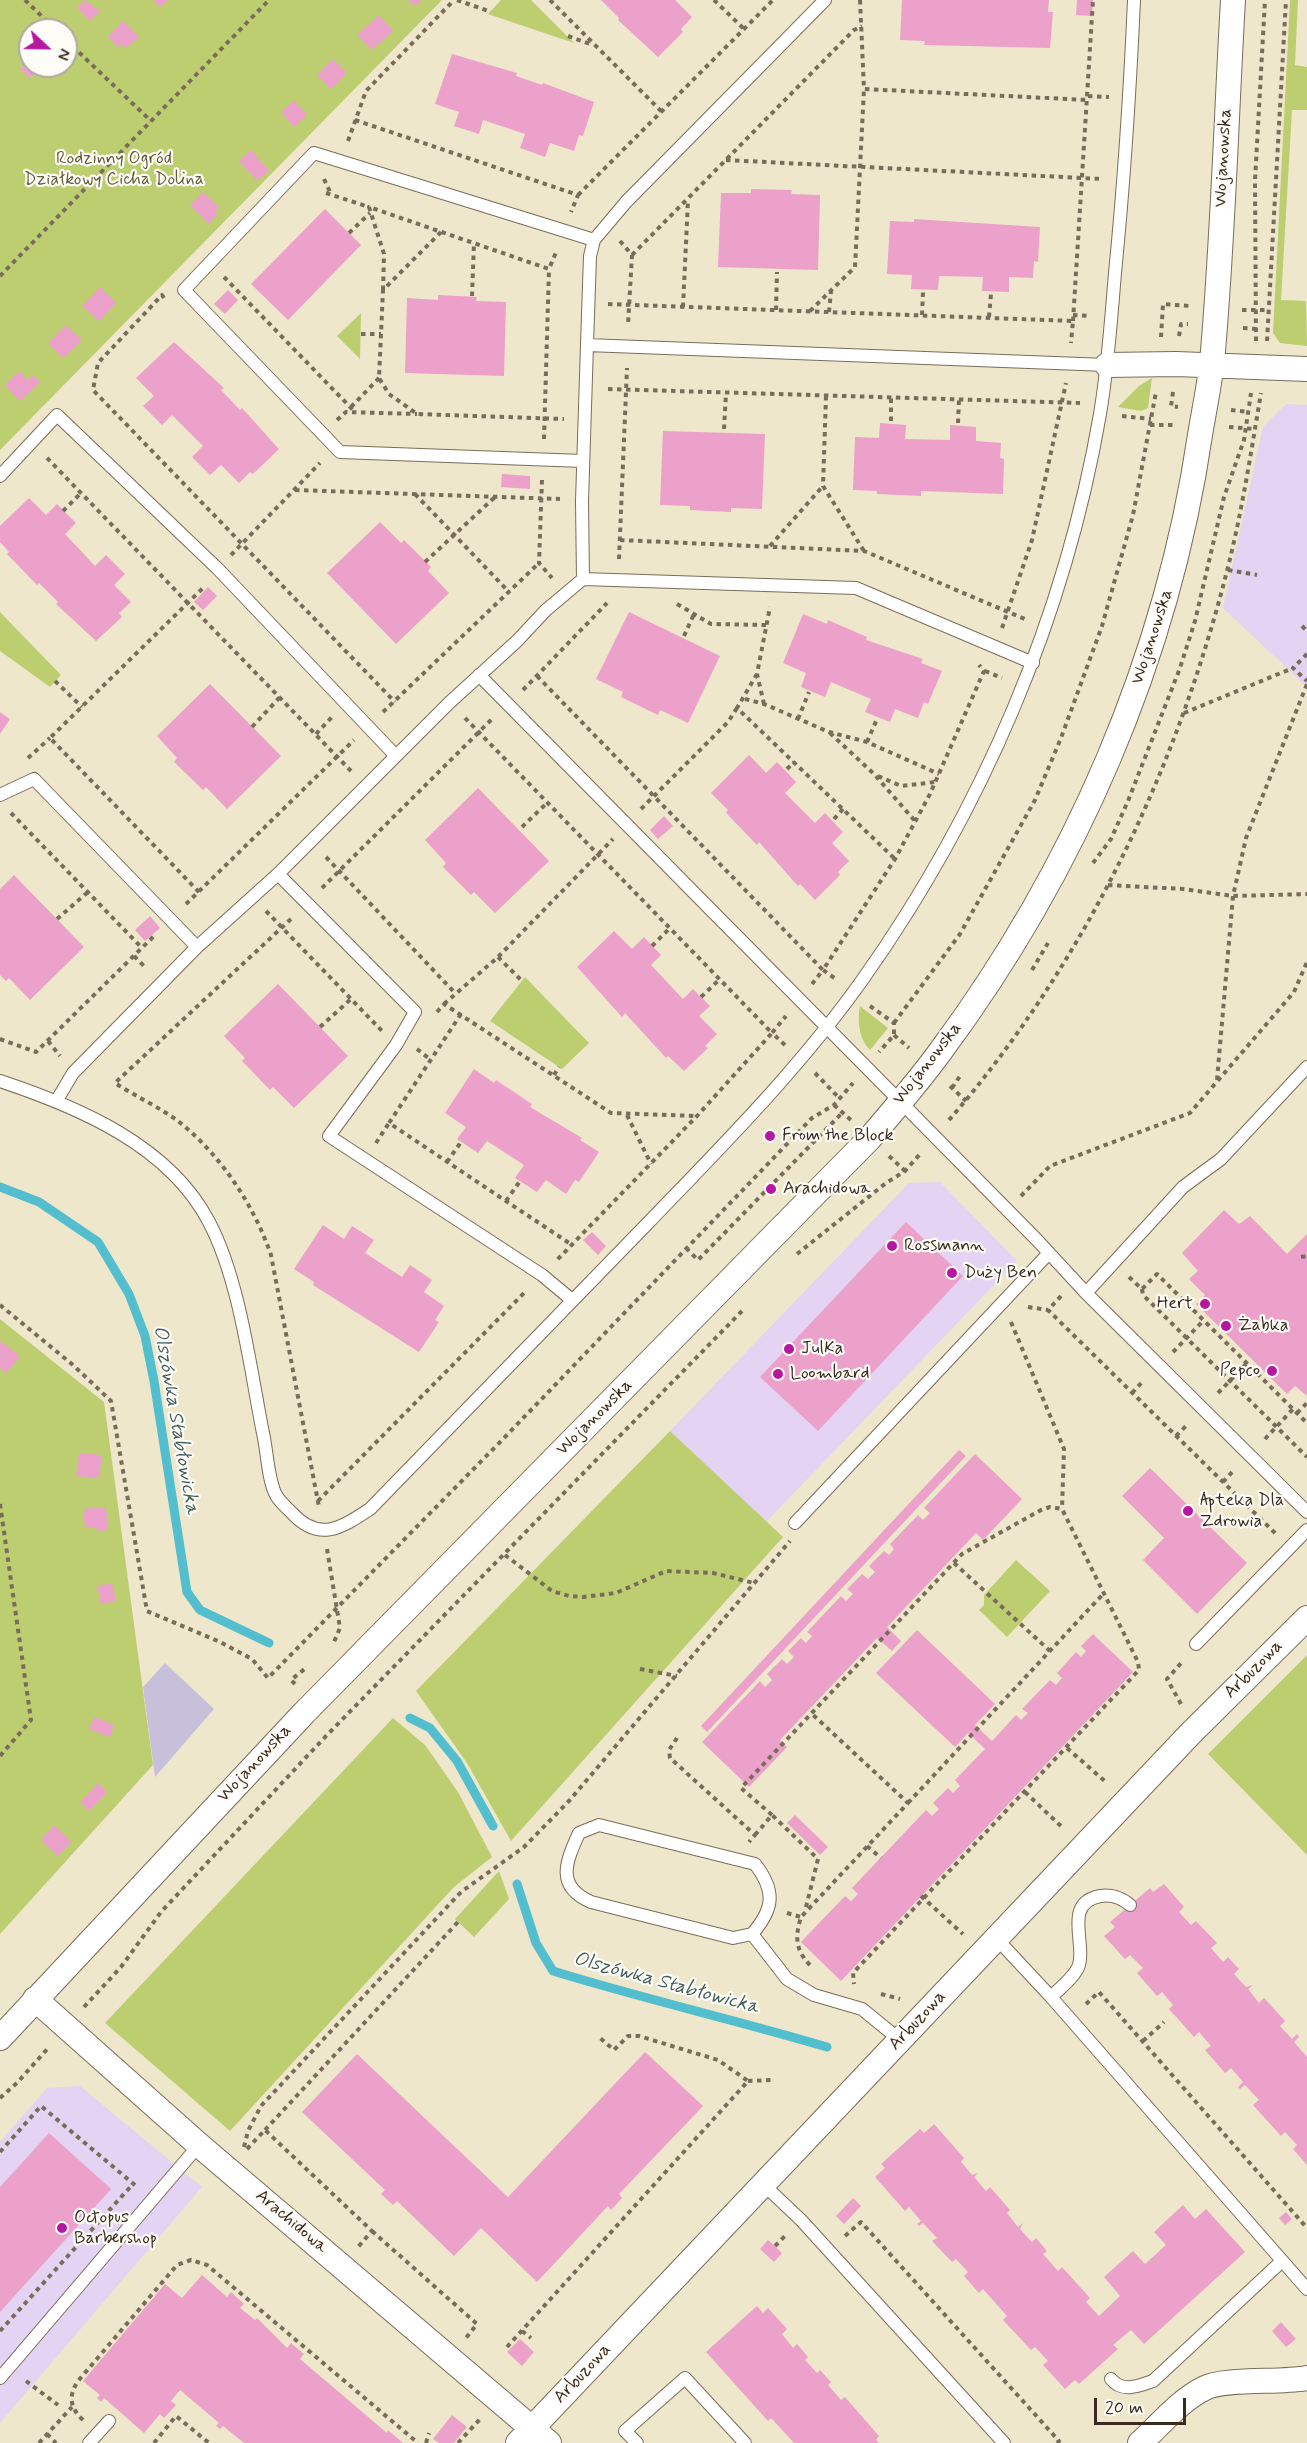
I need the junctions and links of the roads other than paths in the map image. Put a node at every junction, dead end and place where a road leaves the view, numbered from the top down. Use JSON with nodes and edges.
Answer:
{"nodes":[{"id":1,"x":825,"y":0,"type":"edge"},
{"id":2,"x":1134,"y":0,"type":"edge"},
{"id":3,"x":1233,"y":0,"type":"edge"},
{"id":4,"x":594,"y":240,"type":"junction"},
{"id":5,"x":587,"y":345,"type":"junction"},
{"id":6,"x":1211,"y":364,"type":"junction"},
{"id":7,"x":1107,"y":365,"type":"junction"},
{"id":8,"x":1307,"y":369,"type":"edge"},
{"id":9,"x":583,"y":460,"type":"junction"},
{"id":10,"x":0,"y":476,"type":"edge"},
{"id":11,"x":583,"y":579,"type":"junction"},
{"id":12,"x":1033,"y":663,"type":"junction"},
{"id":13,"x":479,"y":675,"type":"junction"},
{"id":14,"x":396,"y":756,"type":"junction"},
{"id":15,"x":0,"y":795,"type":"edge"},
{"id":16,"x":278,"y":874,"type":"junction"},
{"id":17,"x":197,"y":947,"type":"junction"},
{"id":18,"x":826,"y":1028,"type":"junction"},
{"id":19,"x":1307,"y":1067,"type":"edge"},
{"id":20,"x":0,"y":1081,"type":"edge"},
{"id":21,"x":57,"y":1100,"type":"junction"},
{"id":22,"x":900,"y":1101,"type":"junction"},
{"id":23,"x":1049,"y":1253,"type":"junction"},
{"id":24,"x":1086,"y":1293,"type":"junction"},
{"id":25,"x":572,"y":1300,"type":"junction"},
{"id":26,"x":1307,"y":1512,"type":"edge"},
{"id":27,"x":795,"y":1523,"type":"road end"},
{"id":28,"x":1307,"y":1530,"type":"edge"},
{"id":29,"x":1307,"y":1618,"type":"edge"},
{"id":30,"x":1196,"y":1644,"type":"road end"},
{"id":31,"x":1130,"y":1905,"type":"dead end"},
{"id":32,"x":752,"y":1934,"type":"junction"},
{"id":33,"x":996,"y":1938,"type":"junction"},
{"id":34,"x":1051,"y":1997,"type":"junction"},
{"id":35,"x":35,"y":1999,"type":"junction"},
{"id":36,"x":0,"y":2038,"type":"edge"},
{"id":37,"x":900,"y":2040,"type":"junction"},
{"id":38,"x":199,"y":2145,"type":"junction"},
{"id":39,"x":764,"y":2185,"type":"junction"},
{"id":40,"x":1282,"y":2261,"type":"junction"},
{"id":41,"x":1307,"y":2289,"type":"edge"},
{"id":42,"x":0,"y":2378,"type":"edge"},
{"id":43,"x":1307,"y":2378,"type":"edge"},
{"id":44,"x":1111,"y":2379,"type":"dead end"},
{"id":45,"x":109,"y":2421,"type":"dead end"},
{"id":46,"x":533,"y":2438,"type":"edge"},
{"id":47,"x":739,"y":2441,"type":"edge"},
{"id":48,"x":89,"y":2443,"type":"edge"},
{"id":49,"x":637,"y":2443,"type":"edge"},
{"id":50,"x":1004,"y":2443,"type":"edge"},
{"id":51,"x":1140,"y":2443,"type":"edge"}],
"edges":[{"from":1,"to":4,"type":"lane"},
{"from":2,"to":7,"type":"lane"},
{"from":3,"to":6,"type":"street","name":"Wojanowska"},
{"from":4,"to":5,"type":"lane"},
{"from":4,"to":9,"type":"lane"},
{"from":5,"to":7,"type":"lane"},
{"from":5,"to":9,"type":"lane"},
{"from":6,"to":7,"type":"street"},
{"from":6,"to":8,"type":"street"},
{"from":6,"to":22,"type":"street","name":"Wojanowska"},
{"from":7,"to":12,"type":"lane"},
{"from":9,"to":11,"type":"lane"},
{"from":10,"to":14,"type":"lane"},
{"from":11,"to":12,"type":"lane"},
{"from":11,"to":13,"type":"lane"},
{"from":12,"to":18,"type":"lane"},
{"from":13,"to":14,"type":"lane"},
{"from":13,"to":18,"type":"lane"},
{"from":14,"to":16,"type":"lane"},
{"from":15,"to":17,"type":"lane"},
{"from":16,"to":17,"type":"lane"},
{"from":16,"to":25,"type":"lane"},
{"from":17,"to":21,"type":"lane"},
{"from":18,"to":22,"type":"lane"},
{"from":18,"to":25,"type":"lane"},
{"from":19,"to":24,"type":"lane"},
{"from":20,"to":21,"type":"lane"},
{"from":21,"to":25,"type":"lane"},
{"from":22,"to":23,"type":"lane"},
{"from":22,"to":35,"type":"street","name":"Wojanowska"},
{"from":23,"to":24,"type":"lane"},
{"from":23,"to":27,"type":"lane"},
{"from":24,"to":26,"type":"lane"},
{"from":28,"to":30,"type":"lane"},
{"from":29,"to":33,"type":"street","name":"Arbuzowa"},
{"from":31,"to":34,"type":"lane"},
{"from":32,"to":32,"type":"lane"},
{"from":32,"to":37,"type":"lane"},
{"from":33,"to":34,"type":"lane"},
{"from":33,"to":37,"type":"street","name":"Arbuzowa"},
{"from":34,"to":40,"type":"lane"},
{"from":35,"to":36,"type":"street","name":"Wojanowska"},
{"from":35,"to":38,"type":"street","name":"Arachidowa"},
{"from":37,"to":39,"type":"street","name":"Arbuzowa"},
{"from":38,"to":42,"type":"lane"},
{"from":38,"to":46,"type":"street","name":"Arachidowa"},
{"from":39,"to":46,"type":"street","name":"Arbuzowa"},
{"from":39,"to":50,"type":"lane"},
{"from":40,"to":41,"type":"lane"},
{"from":40,"to":44,"type":"lane"},
{"from":43,"to":51,"type":"street"},
{"from":45,"to":48,"type":"lane"},
{"from":47,"to":49,"type":"lane"}]}
